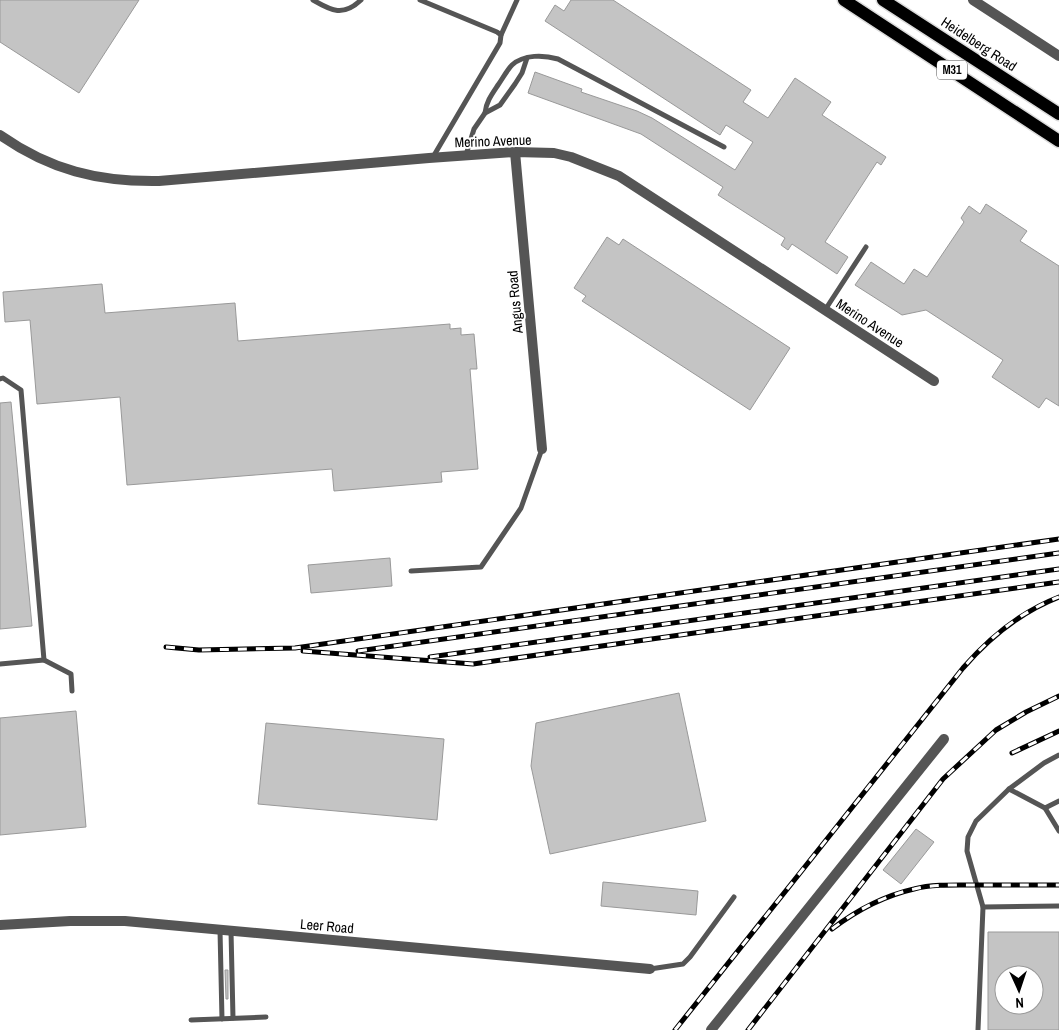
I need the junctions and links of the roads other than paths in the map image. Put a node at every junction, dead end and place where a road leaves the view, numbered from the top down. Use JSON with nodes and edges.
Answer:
{"nodes":[{"id":1,"x":313,"y":0,"type":"edge"},
{"id":2,"x":361,"y":0,"type":"edge"},
{"id":3,"x":420,"y":0,"type":"edge"},
{"id":4,"x":517,"y":0,"type":"edge"},
{"id":5,"x":844,"y":0,"type":"edge"},
{"id":6,"x":883,"y":0,"type":"edge"},
{"id":7,"x":973,"y":0,"type":"edge"},
{"id":8,"x":501,"y":35,"type":"junction"},
{"id":9,"x":1059,"y":56,"type":"edge"},
{"id":10,"x":528,"y":58,"type":"junction"},
{"id":11,"x":485,"y":113,"type":"junction"},
{"id":12,"x":1059,"y":114,"type":"edge"},
{"id":13,"x":0,"y":135,"type":"edge"},
{"id":14,"x":1059,"y":141,"type":"edge"},
{"id":15,"x":724,"y":147,"type":"dead end"},
{"id":16,"x":515,"y":152,"type":"junction"},
{"id":17,"x":466,"y":156,"type":"junction"},
{"id":18,"x":432,"y":158,"type":"junction"},
{"id":19,"x":866,"y":247,"type":"dead end"},
{"id":20,"x":825,"y":310,"type":"junction"},
{"id":21,"x":0,"y":379,"type":"edge"},
{"id":22,"x":934,"y":381,"type":"dead end"},
{"id":23,"x":542,"y":449,"type":"joint"},
{"id":24,"x":411,"y":571,"type":"dead end"},
{"id":25,"x":44,"y":660,"type":"junction"},
{"id":26,"x":0,"y":664,"type":"edge"},
{"id":27,"x":72,"y":691,"type":"dead end"},
{"id":28,"x":944,"y":739,"type":"dead end"},
{"id":29,"x":1059,"y":755,"type":"edge"},
{"id":30,"x":1009,"y":789,"type":"junction"},
{"id":31,"x":1059,"y":801,"type":"edge"},
{"id":32,"x":1045,"y":808,"type":"junction"},
{"id":33,"x":1059,"y":831,"type":"edge"},
{"id":34,"x":734,"y":897,"type":"dead end"},
{"id":35,"x":1059,"y":906,"type":"edge"},
{"id":36,"x":982,"y":907,"type":"junction"},
{"id":37,"x":0,"y":925,"type":"edge"},
{"id":38,"x":226,"y":931,"type":"junction"},
{"id":39,"x":650,"y":970,"type":"joint"},
{"id":40,"x":266,"y":1017,"type":"dead end"},
{"id":41,"x":233,"y":1018,"type":"junction"},
{"id":42,"x":222,"y":1019,"type":"junction"},
{"id":43,"x":190,"y":1020,"type":"dead end"},
{"id":44,"x":711,"y":1030,"type":"edge"},
{"id":45,"x":978,"y":1030,"type":"edge"}],
"edges":[{"from":1,"to":2,"type":"lane"},
{"from":3,"to":8,"type":"lane"},
{"from":4,"to":8,"type":"lane"},
{"from":5,"to":14,"type":"main road","number":"M31"},
{"from":6,"to":12,"type":"main road","name":"Heidelberg Road","number":"M31"},
{"from":7,"to":9,"type":"street"},
{"from":8,"to":18,"type":"lane"},
{"from":10,"to":11,"type":"lane"},
{"from":10,"to":11,"type":"lane"},
{"from":10,"to":15,"type":"lane"},
{"from":11,"to":17,"type":"lane"},
{"from":13,"to":18,"type":"street","name":"Merino Avenue"},
{"from":16,"to":17,"type":"street","name":"Merino Avenue"},
{"from":16,"to":20,"type":"street","name":"Merino Avenue"},
{"from":16,"to":23,"type":"street","name":"Angus Road"},
{"from":17,"to":18,"type":"street","name":"Merino Avenue"},
{"from":19,"to":20,"type":"lane"},
{"from":20,"to":22,"type":"street","name":"Merino Avenue"},
{"from":21,"to":25,"type":"lane"},
{"from":23,"to":24,"type":"lane"},
{"from":25,"to":26,"type":"lane"},
{"from":25,"to":27,"type":"lane"},
{"from":28,"to":44,"type":"street"},
{"from":29,"to":30,"type":"lane"},
{"from":30,"to":32,"type":"lane"},
{"from":30,"to":36,"type":"lane"},
{"from":31,"to":32,"type":"lane"},
{"from":32,"to":33,"type":"lane"},
{"from":34,"to":39,"type":"lane"},
{"from":35,"to":36,"type":"lane"},
{"from":36,"to":45,"type":"lane"},
{"from":37,"to":38,"type":"street","name":"Leer Road"},
{"from":38,"to":39,"type":"street","name":"Leer Road"},
{"from":38,"to":41,"type":"lane"},
{"from":38,"to":42,"type":"lane"},
{"from":40,"to":41,"type":"lane"},
{"from":41,"to":42,"type":"lane"},
{"from":42,"to":43,"type":"lane"}]}
